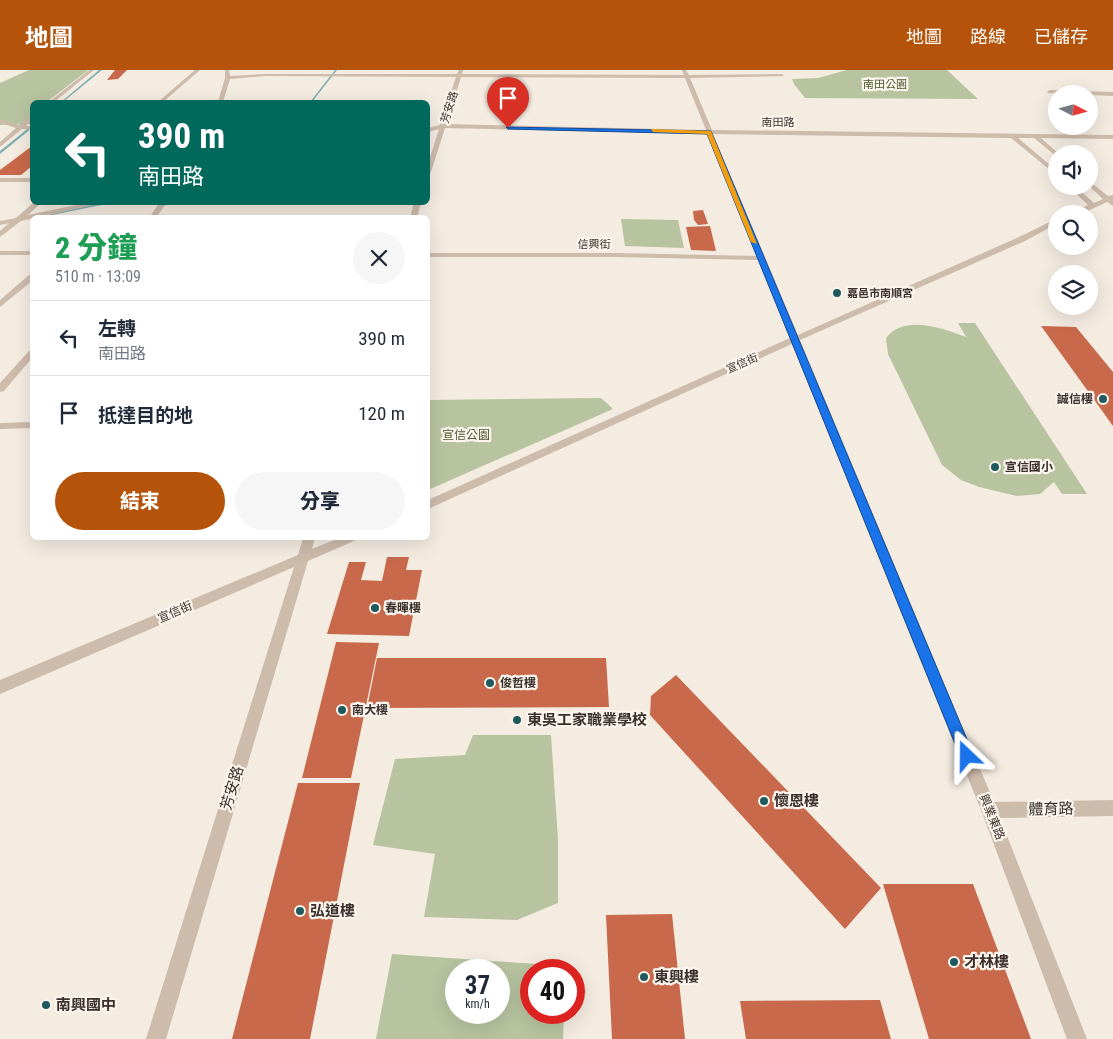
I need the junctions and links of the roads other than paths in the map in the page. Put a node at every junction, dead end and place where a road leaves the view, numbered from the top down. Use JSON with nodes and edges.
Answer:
{"nodes":[{"id":1,"x":92,"y":70,"type":"edge"},
{"id":2,"x":198,"y":70,"type":"edge"},
{"id":3,"x":227,"y":70,"type":"edge"},
{"id":4,"x":461,"y":70,"type":"edge"},
{"id":5,"x":686,"y":74,"type":"edge"},
{"id":6,"x":782,"y":75,"type":"dead end"},
{"id":7,"x":458,"y":77,"type":"junction"},
{"id":8,"x":228,"y":78,"type":"junction"},
{"id":9,"x":1098,"y":94,"type":"edge"},
{"id":10,"x":1113,"y":94,"type":"edge"},
{"id":11,"x":54,"y":100,"type":"edge"},
{"id":12,"x":162,"y":100,"type":"edge"},
{"id":13,"x":221,"y":100,"type":"edge"},
{"id":14,"x":30,"y":118,"type":"edge"},
{"id":15,"x":0,"y":121,"type":"edge"},
{"id":16,"x":430,"y":124,"type":"edge"},
{"id":17,"x":443,"y":125,"type":"junction"},
{"id":18,"x":0,"y":127,"type":"edge"},
{"id":19,"x":17,"y":127,"type":"junction"},
{"id":20,"x":30,"y":128,"type":"edge"},
{"id":21,"x":430,"y":129,"type":"edge"},
{"id":22,"x":710,"y":132,"type":"junction"},
{"id":23,"x":1013,"y":136,"type":"junction"},
{"id":24,"x":1035,"y":136,"type":"junction"},
{"id":25,"x":1113,"y":137,"type":"edge"},
{"id":26,"x":0,"y":145,"type":"edge"},
{"id":27,"x":1048,"y":147,"type":"edge"},
{"id":28,"x":430,"y":166,"type":"edge"},
{"id":29,"x":1048,"y":166,"type":"edge"},
{"id":30,"x":0,"y":180,"type":"edge"},
{"id":31,"x":30,"y":180,"type":"edge"},
{"id":32,"x":1098,"y":190,"type":"edge"},
{"id":33,"x":1081,"y":195,"type":"edge"},
{"id":34,"x":1111,"y":200,"type":"edge"},
{"id":35,"x":35,"y":205,"type":"edge"},
{"id":36,"x":90,"y":205,"type":"edge"},
{"id":37,"x":1092,"y":205,"type":"edge"},
{"id":38,"x":1096,"y":205,"type":"edge"},
{"id":39,"x":41,"y":215,"type":"edge"},
{"id":40,"x":30,"y":217,"type":"edge"},
{"id":41,"x":17,"y":220,"type":"junction"},
{"id":42,"x":0,"y":223,"type":"edge"},
{"id":43,"x":1048,"y":226,"type":"edge"},
{"id":44,"x":0,"y":235,"type":"edge"},
{"id":45,"x":0,"y":253,"type":"edge"},
{"id":46,"x":30,"y":253,"type":"edge"},
{"id":47,"x":430,"y":255,"type":"edge"},
{"id":48,"x":761,"y":258,"type":"junction"},
{"id":49,"x":30,"y":279,"type":"edge"},
{"id":50,"x":0,"y":304,"type":"edge"},
{"id":51,"x":794,"y":340,"type":"junction"},
{"id":52,"x":30,"y":355,"type":"edge"},
{"id":53,"x":0,"y":389,"type":"edge"},
{"id":54,"x":30,"y":424,"type":"edge"},
{"id":55,"x":0,"y":426,"type":"edge"},
{"id":56,"x":430,"y":504,"type":"edge"},
{"id":57,"x":308,"y":540,"type":"edge"},
{"id":58,"x":345,"y":540,"type":"edge"},
{"id":59,"x":302,"y":557,"type":"junction"},
{"id":60,"x":0,"y":687,"type":"edge"},
{"id":61,"x":1113,"y":808,"type":"edge"},
{"id":62,"x":989,"y":810,"type":"junction"},
{"id":63,"x":156,"y":1039,"type":"edge"},
{"id":64,"x":1077,"y":1039,"type":"edge"}],
"edges":[{"from":1,"to":11,"type":"street"},
{"from":2,"to":12,"type":"street"},
{"from":3,"to":8,"type":"street"},
{"from":4,"to":7,"type":"street","name":"芳安路"},
{"from":5,"to":6,"type":"street"},
{"from":5,"to":7,"type":"street"},
{"from":5,"to":22,"type":"street","name":"興業東路"},
{"from":7,"to":8,"type":"street"},
{"from":7,"to":17,"type":"street","name":"芳安路"},
{"from":8,"to":13,"type":"street"},
{"from":9,"to":10,"type":"street"},
{"from":14,"to":19,"type":"street"},
{"from":15,"to":19,"type":"street"},
{"from":16,"to":17,"type":"street","name":"南田路"},
{"from":17,"to":21,"type":"street"},
{"from":17,"to":22,"type":"street","name":"南田路"},
{"from":17,"to":28,"type":"street","name":"芳安路"},
{"from":18,"to":19,"type":"street"},
{"from":19,"to":20,"type":"street"},
{"from":19,"to":26,"type":"street"},
{"from":22,"to":23,"type":"street","name":"南田路"},
{"from":22,"to":48,"type":"street","name":"興業東路"},
{"from":23,"to":24,"type":"street","name":"南田路"},
{"from":23,"to":29,"type":"street"},
{"from":24,"to":25,"type":"street","name":"南田路"},
{"from":24,"to":27,"type":"street"},
{"from":30,"to":31,"type":"street"},
{"from":32,"to":34,"type":"street"},
{"from":33,"to":37,"type":"street"},
{"from":34,"to":38,"type":"street"},
{"from":35,"to":41,"type":"street"},
{"from":36,"to":39,"type":"street"},
{"from":40,"to":41,"type":"street"},
{"from":41,"to":42,"type":"street"},
{"from":41,"to":44,"type":"street"},
{"from":43,"to":51,"type":"street","name":"宣信街"},
{"from":45,"to":46,"type":"street"},
{"from":47,"to":48,"type":"street","name":"信興街"},
{"from":48,"to":51,"type":"street","name":"興業東路"},
{"from":49,"to":50,"type":"street"},
{"from":51,"to":56,"type":"street","name":"宣信街"},
{"from":51,"to":62,"type":"street","name":"興業東路"},
{"from":52,"to":53,"type":"street"},
{"from":54,"to":55,"type":"street"},
{"from":57,"to":59,"type":"street","name":"芳安路"},
{"from":58,"to":59,"type":"street","name":"宣信街"},
{"from":59,"to":60,"type":"street","name":"宣信街"},
{"from":59,"to":63,"type":"street","name":"芳安路"},
{"from":61,"to":62,"type":"street","name":"體育路"},
{"from":62,"to":64,"type":"street","name":"興業東路"}]}
